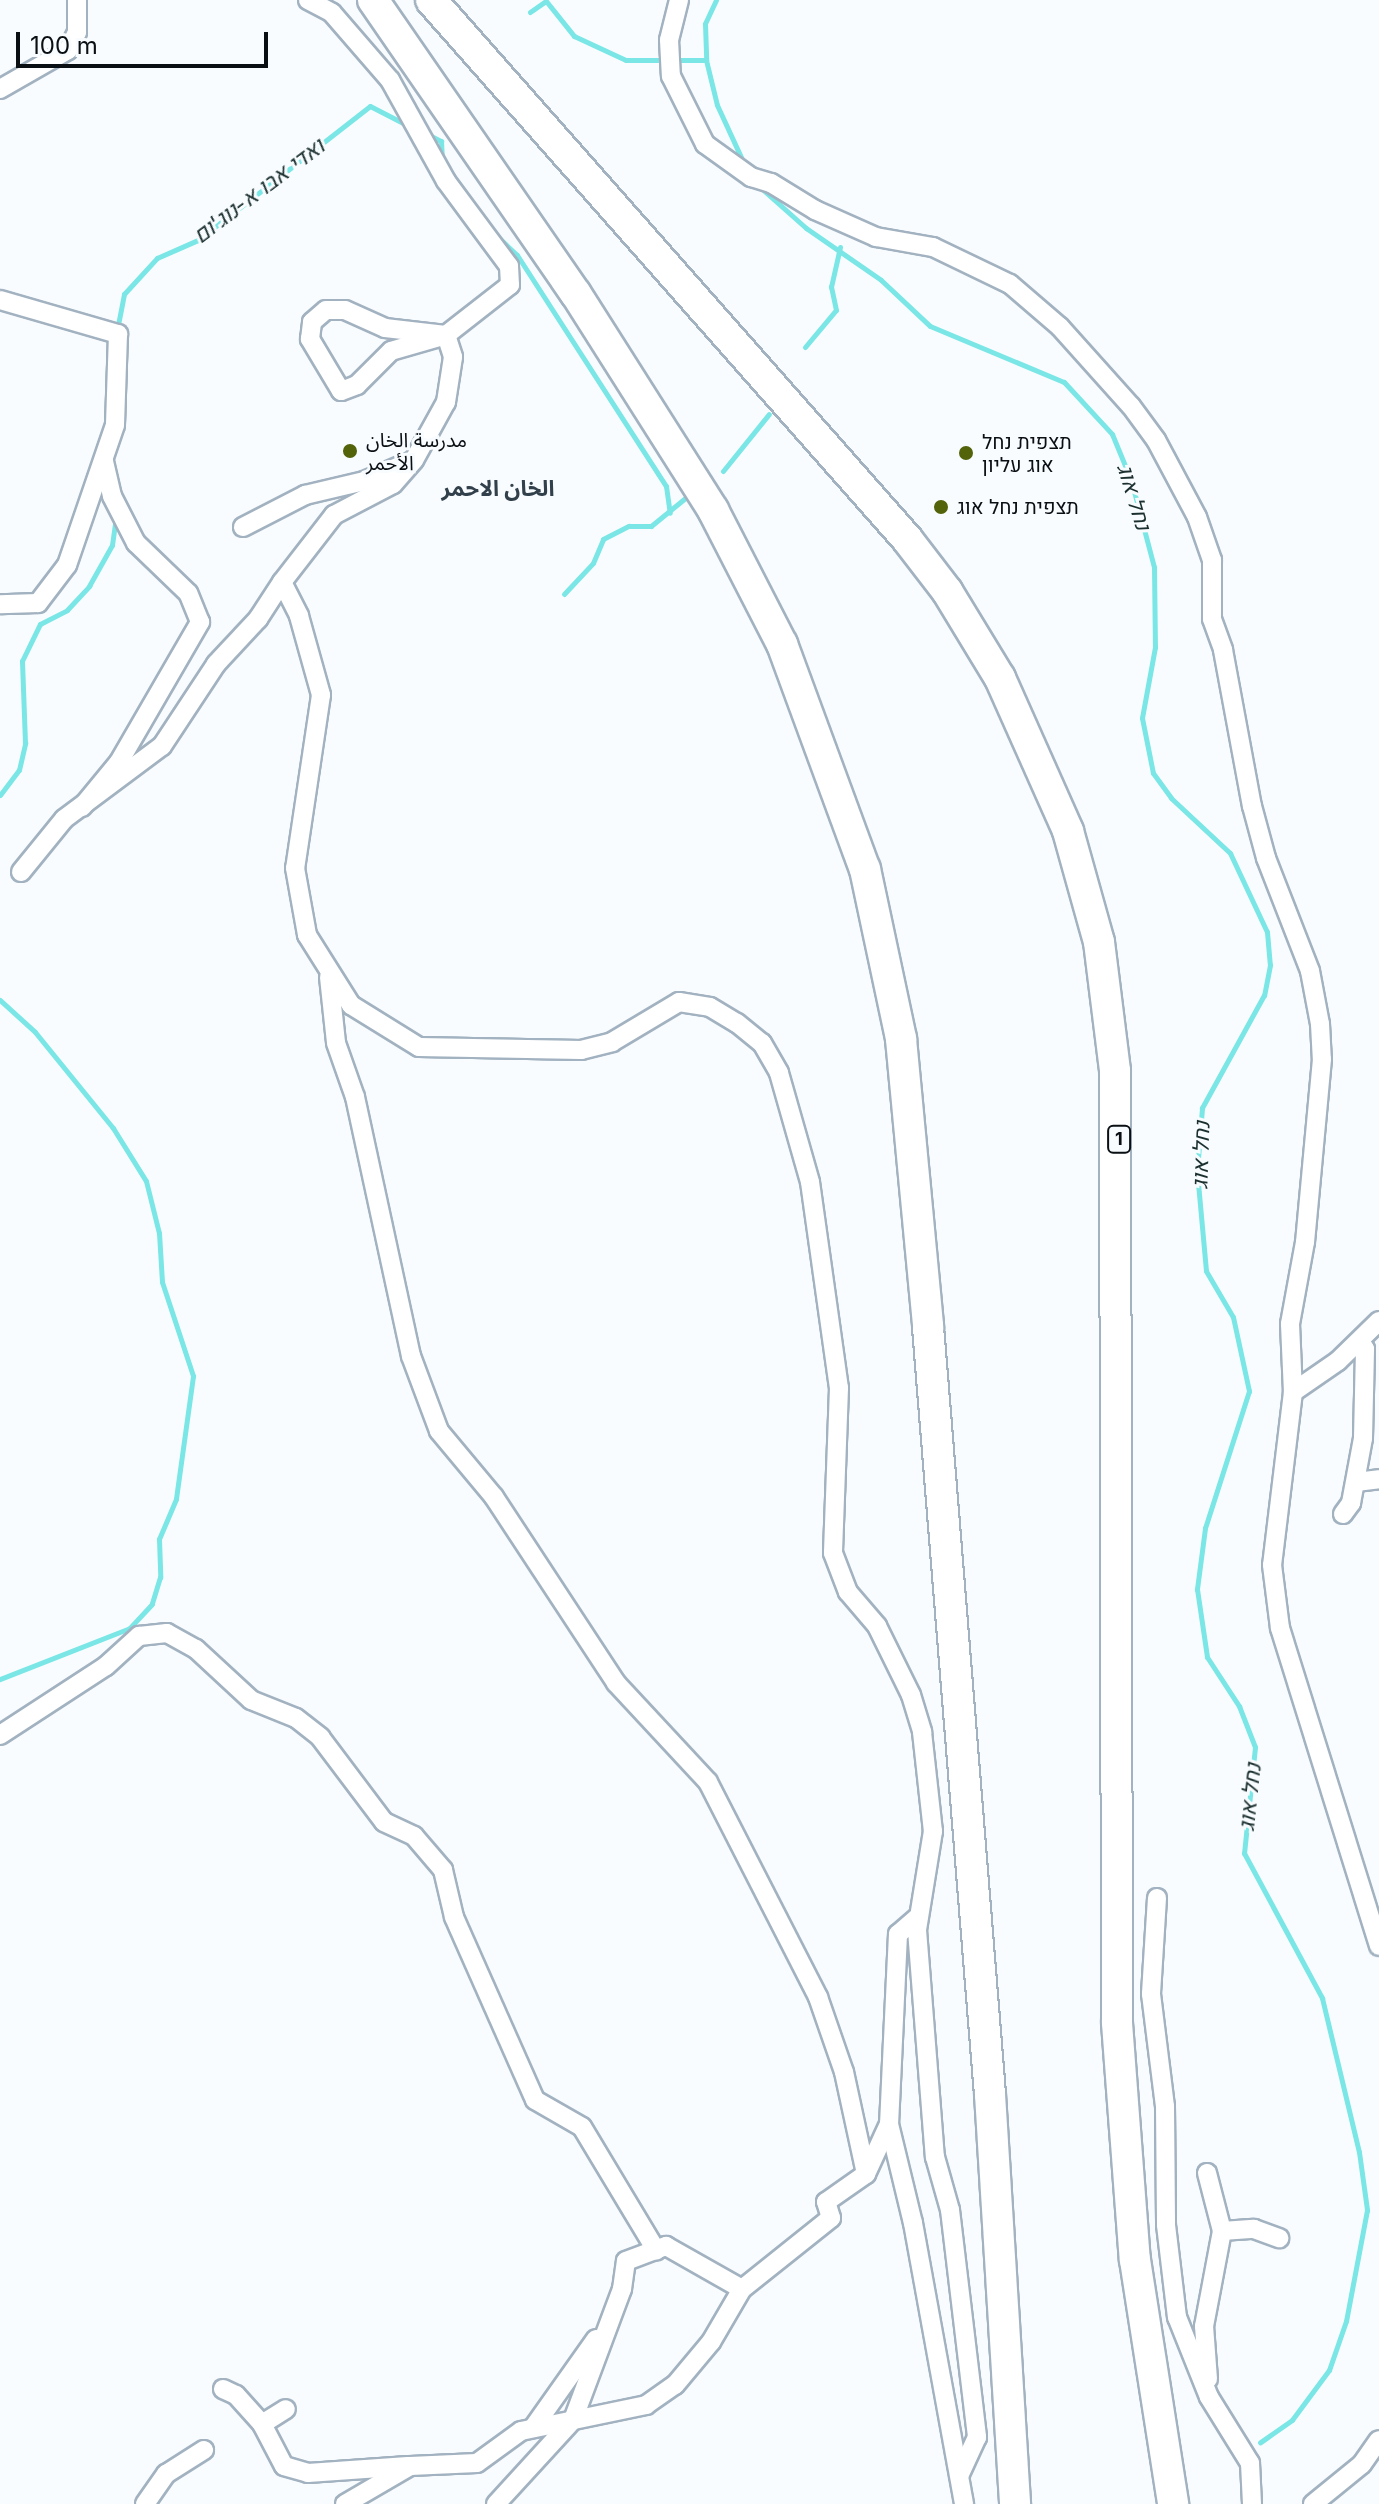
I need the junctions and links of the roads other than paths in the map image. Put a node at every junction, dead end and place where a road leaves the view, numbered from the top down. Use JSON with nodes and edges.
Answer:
{"nodes":[{"id":1,"x":77,"y":0,"type":"edge"},
{"id":2,"x":308,"y":0,"type":"edge"},
{"id":3,"x":373,"y":0,"type":"edge"},
{"id":4,"x":431,"y":0,"type":"edge"},
{"id":5,"x":679,"y":0,"type":"edge"},
{"id":6,"x":0,"y":89,"type":"edge"},
{"id":7,"x":0,"y":300,"type":"edge"},
{"id":8,"x":446,"y":335,"type":"junction"},
{"id":9,"x":104,"y":458,"type":"junction"},
{"id":10,"x":414,"y":460,"type":"junction"},
{"id":11,"x":243,"y":527,"type":"dead end"},
{"id":12,"x":282,"y":582,"type":"junction"},
{"id":13,"x":0,"y":604,"type":"edge"},
{"id":14,"x":82,"y":807,"type":"junction"},
{"id":15,"x":21,"y":872,"type":"dead end"},
{"id":16,"x":329,"y":974,"type":"junction"},
{"id":17,"x":1379,"y":1321,"type":"edge"},
{"id":18,"x":1360,"y":1341,"type":"junction"},
{"id":19,"x":1293,"y":1392,"type":"junction"},
{"id":20,"x":1379,"y":1479,"type":"edge"},
{"id":21,"x":1356,"y":1482,"type":"junction"},
{"id":22,"x":1343,"y":1514,"type":"dead end"},
{"id":23,"x":0,"y":1735,"type":"edge"},
{"id":24,"x":1157,"y":1898,"type":"dead end"},
{"id":25,"x":919,"y":1916,"type":"junction"},
{"id":26,"x":1379,"y":1946,"type":"edge"},
{"id":27,"x":889,"y":2124,"type":"junction"},
{"id":28,"x":1207,"y":2173,"type":"dead end"},
{"id":29,"x":866,"y":2174,"type":"junction"},
{"id":30,"x":1222,"y":2231,"type":"junction"},
{"id":31,"x":1279,"y":2238,"type":"dead end"},
{"id":32,"x":656,"y":2250,"type":"junction"},
{"id":33,"x":742,"y":2289,"type":"junction"},
{"id":34,"x":607,"y":2324,"type":"junction"},
{"id":35,"x":223,"y":2389,"type":"dead end"},
{"id":36,"x":1209,"y":2397,"type":"junction"},
{"id":37,"x":286,"y":2409,"type":"dead end"},
{"id":38,"x":573,"y":2420,"type":"junction"},
{"id":39,"x":262,"y":2424,"type":"junction"},
{"id":40,"x":533,"y":2428,"type":"junction"},
{"id":41,"x":1379,"y":2440,"type":"edge"},
{"id":42,"x":204,"y":2450,"type":"dead end"},
{"id":43,"x":410,"y":2466,"type":"junction"},
{"id":44,"x":960,"y":2474,"type":"junction"},
{"id":45,"x":145,"y":2504,"type":"edge"},
{"id":46,"x":345,"y":2504,"type":"edge"},
{"id":47,"x":496,"y":2504,"type":"edge"},
{"id":48,"x":964,"y":2504,"type":"edge"},
{"id":49,"x":1015,"y":2504,"type":"edge"},
{"id":50,"x":1173,"y":2504,"type":"edge"},
{"id":51,"x":1252,"y":2504,"type":"edge"},
{"id":52,"x":1313,"y":2504,"type":"edge"}],
"edges":[{"from":1,"to":6,"type":"street"},
{"from":2,"to":8,"type":"street"},
{"from":3,"to":49,"type":"highway"},
{"from":4,"to":50,"type":"highway","number":"1"},
{"from":5,"to":19,"type":"street"},
{"from":7,"to":9,"type":"street"},
{"from":8,"to":8,"type":"street"},
{"from":8,"to":10,"type":"street"},
{"from":9,"to":13,"type":"street"},
{"from":9,"to":14,"type":"street"},
{"from":10,"to":11,"type":"street"},
{"from":10,"to":12,"type":"street"},
{"from":12,"to":14,"type":"street"},
{"from":12,"to":16,"type":"street"},
{"from":14,"to":15,"type":"street"},
{"from":16,"to":25,"type":"street"},
{"from":16,"to":29,"type":"street"},
{"from":17,"to":18,"type":"street"},
{"from":18,"to":19,"type":"street"},
{"from":18,"to":21,"type":"street"},
{"from":19,"to":26,"type":"street"},
{"from":20,"to":21,"type":"street"},
{"from":21,"to":22,"type":"street"},
{"from":23,"to":32,"type":"street"},
{"from":24,"to":36,"type":"street"},
{"from":25,"to":27,"type":"street"},
{"from":25,"to":44,"type":"street"},
{"from":27,"to":29,"type":"street"},
{"from":27,"to":44,"type":"street"},
{"from":28,"to":30,"type":"street"},
{"from":29,"to":33,"type":"street"},
{"from":30,"to":31,"type":"street"},
{"from":30,"to":36,"type":"street"},
{"from":32,"to":33,"type":"street"},
{"from":32,"to":34,"type":"street"},
{"from":33,"to":38,"type":"street"},
{"from":34,"to":38,"type":"street"},
{"from":34,"to":40,"type":"street"},
{"from":35,"to":39,"type":"street"},
{"from":36,"to":51,"type":"street"},
{"from":37,"to":39,"type":"street"},
{"from":38,"to":40,"type":"street"},
{"from":38,"to":47,"type":"street"},
{"from":39,"to":43,"type":"street"},
{"from":40,"to":43,"type":"street"},
{"from":41,"to":52,"type":"street"},
{"from":42,"to":45,"type":"street"},
{"from":43,"to":46,"type":"street"},
{"from":44,"to":48,"type":"street"}]}
